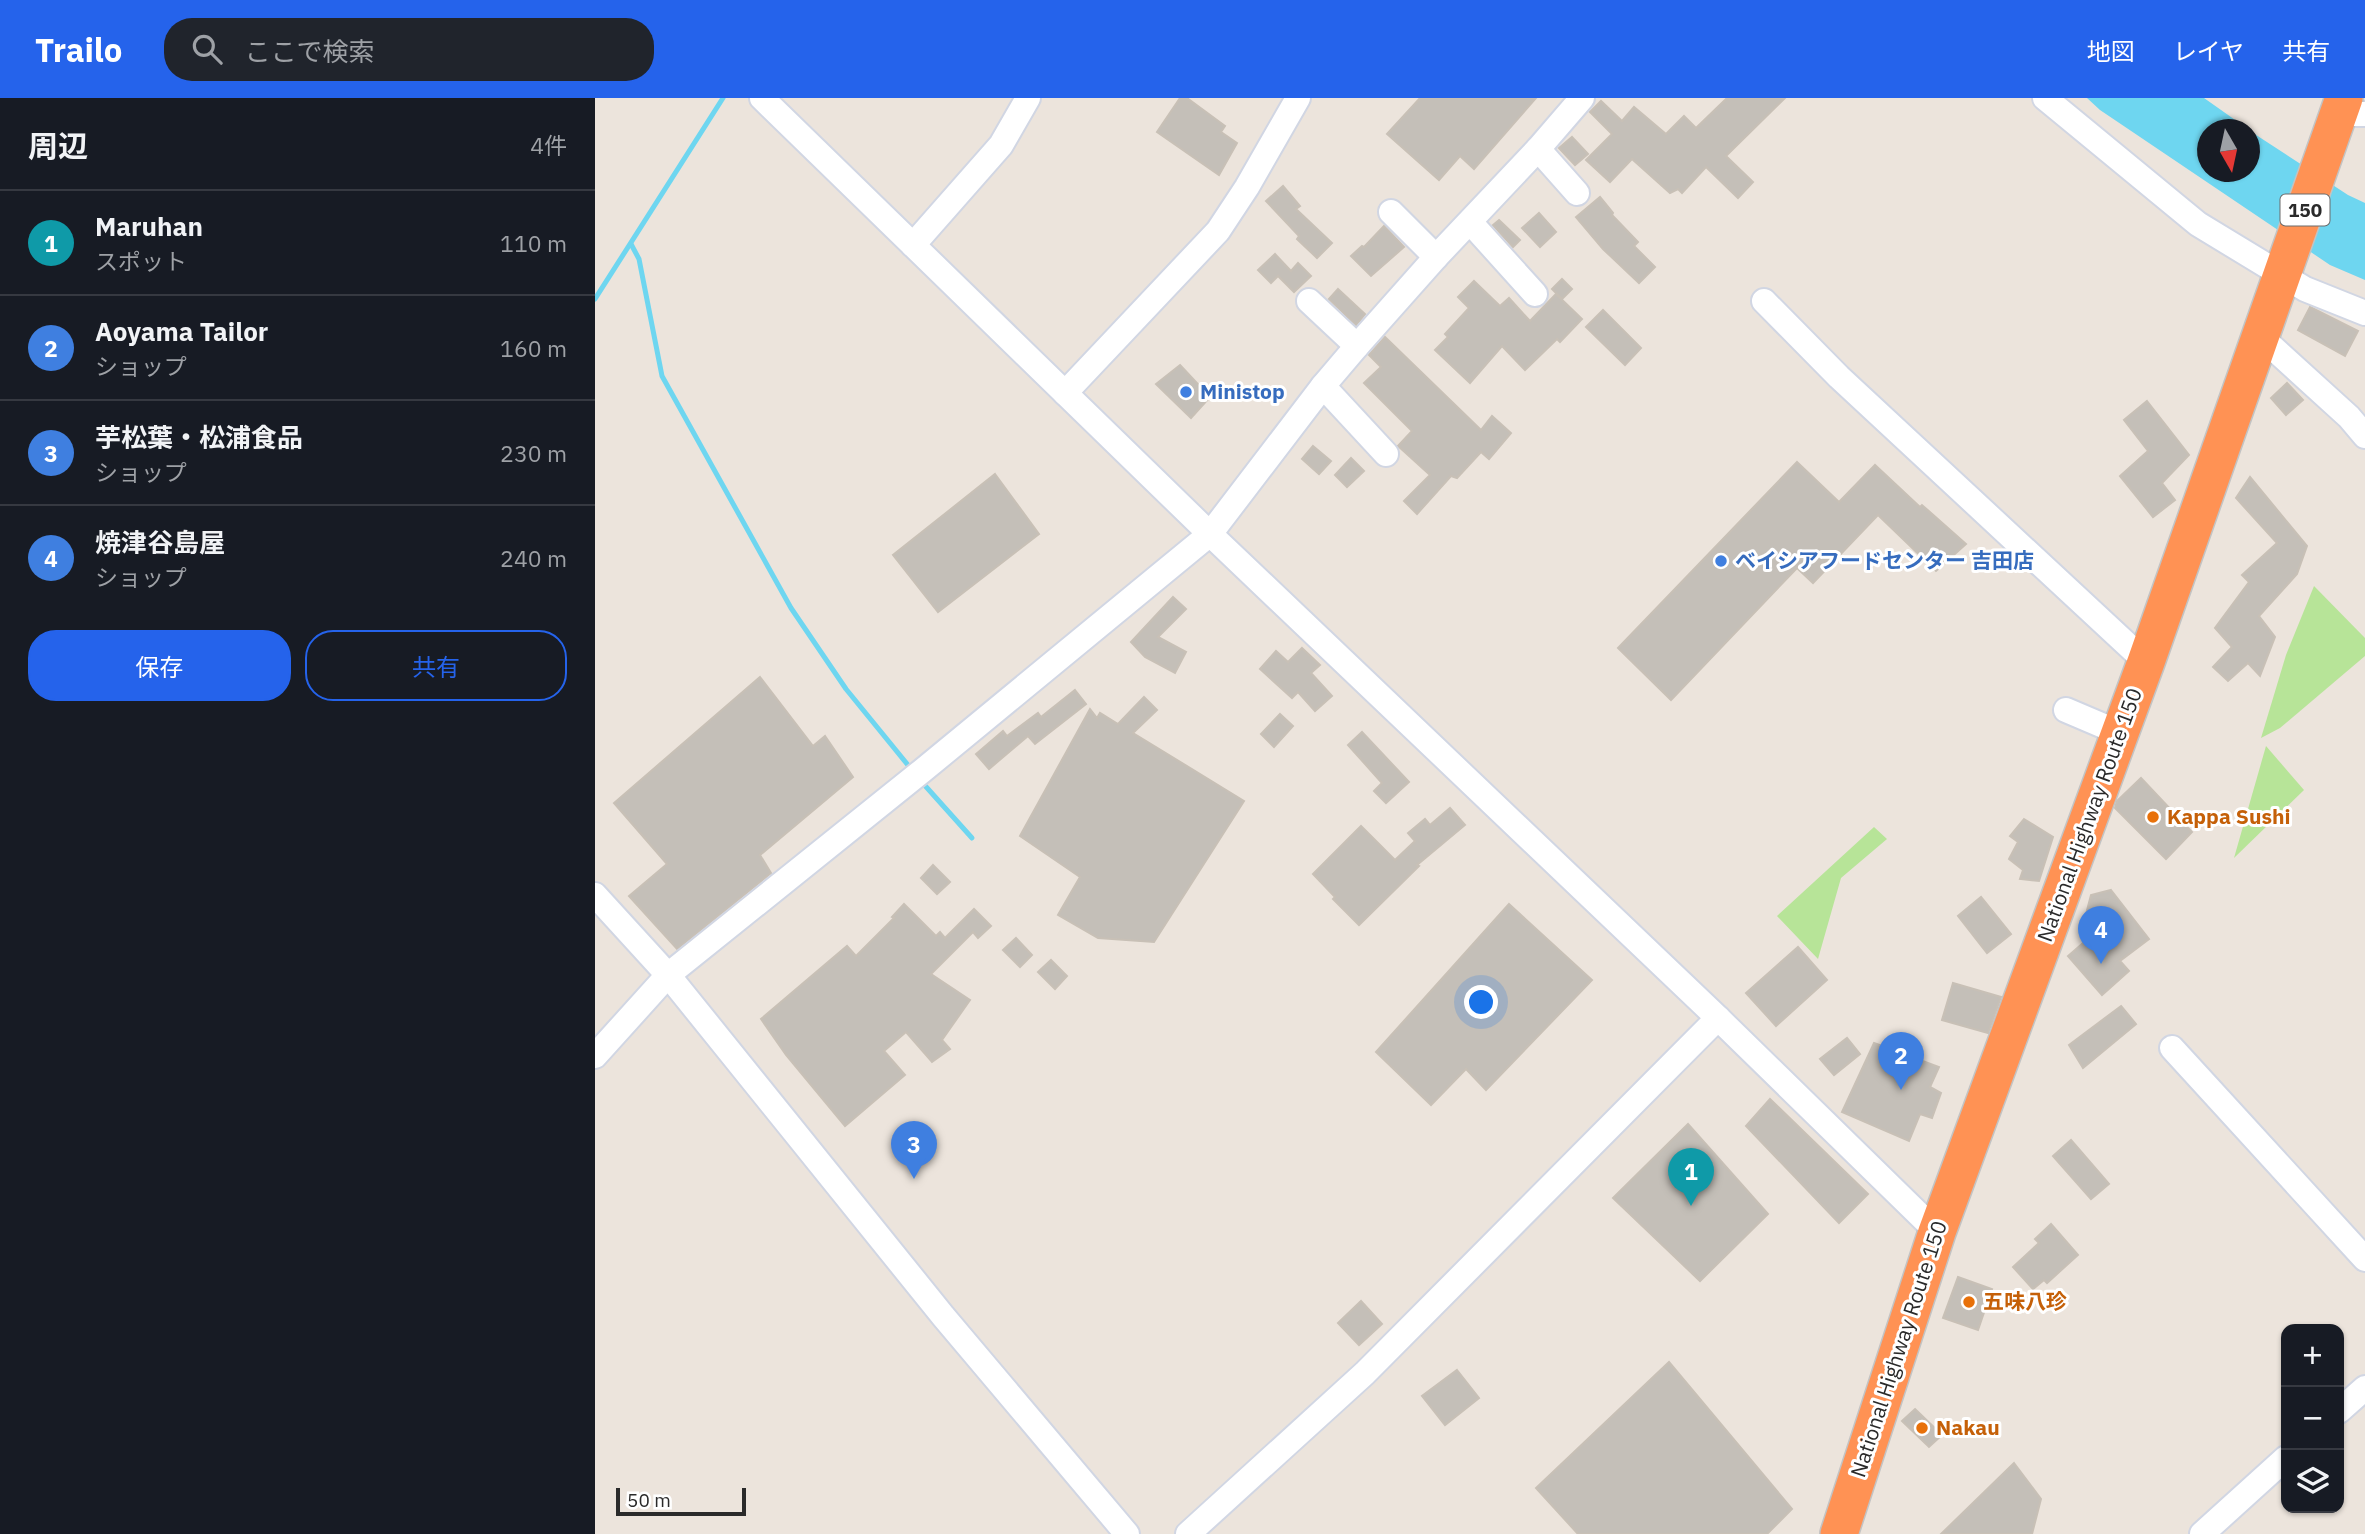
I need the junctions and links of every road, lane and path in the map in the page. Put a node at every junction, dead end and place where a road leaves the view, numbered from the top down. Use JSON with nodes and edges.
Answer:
{"nodes":[{"id":1,"x":762,"y":98,"type":"edge"},
{"id":2,"x":1028,"y":98,"type":"edge"},
{"id":3,"x":1298,"y":98,"type":"edge"},
{"id":4,"x":1582,"y":98,"type":"edge"},
{"id":5,"x":2045,"y":98,"type":"edge"},
{"id":6,"x":2349,"y":108,"type":"edge"},
{"id":7,"x":1538,"y":149,"type":"junction"},
{"id":8,"x":1577,"y":193,"type":"dead end"},
{"id":9,"x":1391,"y":212,"type":"dead end"},
{"id":10,"x":1470,"y":222,"type":"junction"},
{"id":11,"x":913,"y":245,"type":"junction"},
{"id":12,"x":1436,"y":257,"type":"junction"},
{"id":13,"x":2283,"y":272,"type":"junction"},
{"id":14,"x":1535,"y":294,"type":"dead end"},
{"id":15,"x":1309,"y":301,"type":"dead end"},
{"id":16,"x":1765,"y":301,"type":"dead end"},
{"id":17,"x":2365,"y":313,"type":"edge"},
{"id":18,"x":2261,"y":337,"type":"junction"},
{"id":19,"x":1357,"y":346,"type":"junction"},
{"id":20,"x":1323,"y":386,"type":"junction"},
{"id":21,"x":1065,"y":393,"type":"junction"},
{"id":22,"x":2365,"y":436,"type":"edge"},
{"id":23,"x":1386,"y":454,"type":"dead end"},
{"id":24,"x":1210,"y":534,"type":"junction"},
{"id":25,"x":2146,"y":662,"type":"junction"},
{"id":26,"x":2066,"y":710,"type":"dead end"},
{"id":27,"x":2120,"y":733,"type":"junction"},
{"id":28,"x":595,"y":895,"type":"edge"},
{"id":29,"x":668,"y":975,"type":"junction"},
{"id":30,"x":1717,"y":1018,"type":"junction"},
{"id":31,"x":2172,"y":1048,"type":"dead end"},
{"id":32,"x":595,"y":1056,"type":"edge"},
{"id":33,"x":1937,"y":1232,"type":"junction"},
{"id":34,"x":2365,"y":1259,"type":"edge"},
{"id":35,"x":2365,"y":1388,"type":"edge"},
{"id":36,"x":2344,"y":1407,"type":"edge"},
{"id":37,"x":2281,"y":1462,"type":"edge"},
{"id":38,"x":1843,"y":1532,"type":"edge"},
{"id":39,"x":1127,"y":1534,"type":"edge"},
{"id":40,"x":1188,"y":1534,"type":"edge"},
{"id":41,"x":2201,"y":1534,"type":"edge"}],
"edges":[{"from":1,"to":11,"type":"street"},
{"from":2,"to":11,"type":"street"},
{"from":3,"to":21,"type":"street"},
{"from":4,"to":7,"type":"street"},
{"from":5,"to":13,"type":"street"},
{"from":6,"to":13,"type":"highway","name":"National Highway Route 150","number":"150"},
{"from":7,"to":8,"type":"street"},
{"from":7,"to":10,"type":"street"},
{"from":9,"to":12,"type":"street"},
{"from":10,"to":12,"type":"street"},
{"from":10,"to":14,"type":"street"},
{"from":11,"to":21,"type":"street"},
{"from":12,"to":19,"type":"street"},
{"from":13,"to":17,"type":"street"},
{"from":13,"to":18,"type":"highway","name":"National Highway Route 150","number":"150"},
{"from":15,"to":19,"type":"street"},
{"from":16,"to":25,"type":"street"},
{"from":18,"to":22,"type":"street"},
{"from":18,"to":25,"type":"highway","name":"National Highway Route 150","number":"150"},
{"from":19,"to":20,"type":"street"},
{"from":20,"to":23,"type":"street"},
{"from":20,"to":24,"type":"street"},
{"from":21,"to":24,"type":"street"},
{"from":24,"to":29,"type":"street"},
{"from":24,"to":30,"type":"street"},
{"from":25,"to":27,"type":"highway","name":"National Highway Route 150","number":"150"},
{"from":26,"to":27,"type":"street"},
{"from":27,"to":33,"type":"highway","name":"National Highway Route 150","number":"150"},
{"from":28,"to":29,"type":"street"},
{"from":29,"to":32,"type":"street"},
{"from":29,"to":39,"type":"street"},
{"from":30,"to":33,"type":"street"},
{"from":30,"to":40,"type":"street"},
{"from":31,"to":34,"type":"street"},
{"from":33,"to":38,"type":"highway","name":"National Highway Route 150","number":"150"},
{"from":35,"to":36,"type":"street"},
{"from":37,"to":41,"type":"street"}]}
